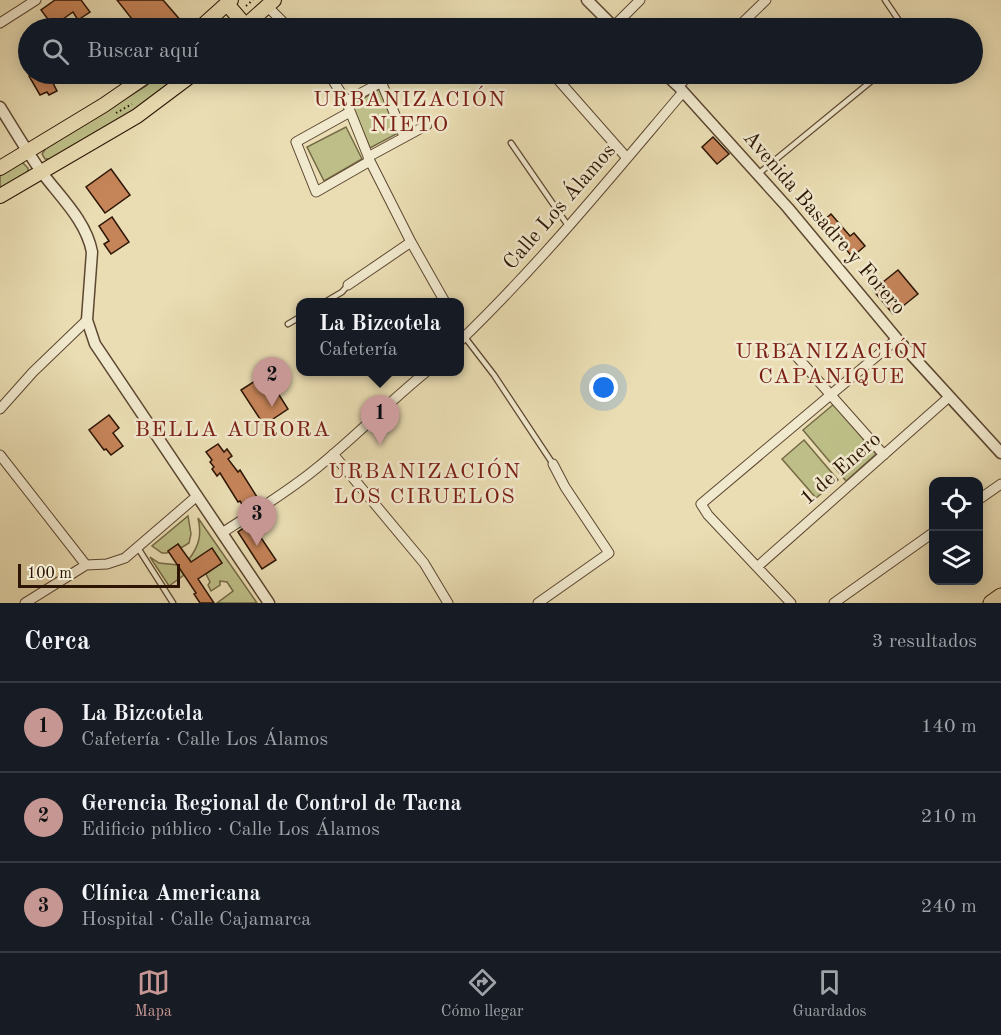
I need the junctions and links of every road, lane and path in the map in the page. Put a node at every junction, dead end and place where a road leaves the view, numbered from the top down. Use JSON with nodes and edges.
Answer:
{"nodes":[{"id":1,"x":587,"y":0,"type":"edge"},
{"id":2,"x":640,"y":0,"type":"edge"},
{"id":3,"x":766,"y":0,"type":"edge"},
{"id":4,"x":885,"y":0,"type":"edge"},
{"id":5,"x":31,"y":2,"type":"edge"},
{"id":6,"x":229,"y":2,"type":"edge"},
{"id":7,"x":271,"y":3,"type":"edge"},
{"id":8,"x":211,"y":18,"type":"edge"},
{"id":9,"x":239,"y":18,"type":"edge"},
{"id":10,"x":255,"y":18,"type":"edge"},
{"id":11,"x":282,"y":18,"type":"edge"},
{"id":12,"x":604,"y":18,"type":"edge"},
{"id":13,"x":623,"y":18,"type":"edge"},
{"id":14,"x":747,"y":18,"type":"edge"},
{"id":15,"x":897,"y":18,"type":"edge"},
{"id":16,"x":0,"y":23,"type":"edge"},
{"id":17,"x":134,"y":84,"type":"edge"},
{"id":18,"x":180,"y":84,"type":"edge"},
{"id":19,"x":335,"y":84,"type":"edge"},
{"id":20,"x":562,"y":84,"type":"edge"},
{"id":21,"x":676,"y":84,"type":"edge"},
{"id":22,"x":684,"y":84,"type":"edge"},
{"id":23,"x":868,"y":84,"type":"edge"},
{"id":24,"x":681,"y":89,"type":"junction"},
{"id":25,"x":346,"y":101,"type":"junction"},
{"id":26,"x":0,"y":107,"type":"edge"},
{"id":27,"x":350,"y":112,"type":"junction"},
{"id":28,"x":427,"y":125,"type":"dead end"},
{"id":29,"x":404,"y":135,"type":"junction"},
{"id":30,"x":511,"y":143,"type":"dead end"},
{"id":31,"x":28,"y":152,"type":"junction"},
{"id":32,"x":627,"y":158,"type":"junction"},
{"id":33,"x":369,"y":159,"type":"junction"},
{"id":34,"x":0,"y":168,"type":"edge"},
{"id":35,"x":41,"y":171,"type":"junction"},
{"id":36,"x":758,"y":174,"type":"junction"},
{"id":37,"x":0,"y":196,"type":"edge"},
{"id":38,"x":569,"y":227,"type":"junction"},
{"id":39,"x":411,"y":242,"type":"junction"},
{"id":40,"x":348,"y":285,"type":"joint"},
{"id":41,"x":333,"y":298,"type":"edge"},
{"id":42,"x":442,"y":298,"type":"edge"},
{"id":43,"x":296,"y":319,"type":"edge"},
{"id":44,"x":87,"y":320,"type":"junction"},
{"id":45,"x":288,"y":324,"type":"dead end"},
{"id":46,"x":464,"y":332,"type":"edge"},
{"id":47,"x":464,"y":339,"type":"edge"},
{"id":48,"x":897,"y":339,"type":"junction"},
{"id":49,"x":790,"y":349,"type":"dead end"},
{"id":50,"x":421,"y":376,"type":"edge"},
{"id":51,"x":832,"y":394,"type":"junction"},
{"id":52,"x":949,"y":397,"type":"junction"},
{"id":53,"x":0,"y":409,"type":"edge"},
{"id":54,"x":1001,"y":453,"type":"edge"},
{"id":55,"x":333,"y":454,"type":"junction"},
{"id":56,"x":0,"y":455,"type":"edge"},
{"id":57,"x":884,"y":455,"type":"junction"},
{"id":58,"x":553,"y":464,"type":"joint"},
{"id":59,"x":1001,"y":484,"type":"edge"},
{"id":60,"x":197,"y":496,"type":"junction"},
{"id":61,"x":983,"y":497,"type":"edge"},
{"id":62,"x":222,"y":533,"type":"junction"},
{"id":63,"x":929,"y":535,"type":"edge"},
{"id":64,"x":138,"y":548,"type":"junction"},
{"id":65,"x":86,"y":565,"type":"junction"},
{"id":66,"x":757,"y":567,"type":"junction"},
{"id":67,"x":1001,"y":596,"type":"edge"},
{"id":68,"x":25,"y":603,"type":"edge"},
{"id":69,"x":173,"y":603,"type":"edge"},
{"id":70,"x":269,"y":603,"type":"edge"},
{"id":71,"x":448,"y":603,"type":"edge"},
{"id":72,"x":538,"y":603,"type":"edge"},
{"id":73,"x":791,"y":603,"type":"edge"},
{"id":74,"x":834,"y":603,"type":"edge"},
{"id":75,"x":991,"y":603,"type":"edge"}],
"edges":[{"from":1,"to":12,"type":"street"},
{"from":2,"to":13,"type":"street"},
{"from":3,"to":14,"type":"street"},
{"from":4,"to":15,"type":"lane"},
{"from":5,"to":16,"type":"street"},
{"from":6,"to":8,"type":"main road"},
{"from":6,"to":9,"type":"main road"},
{"from":7,"to":10,"type":"main road"},
{"from":7,"to":11,"type":"street"},
{"from":17,"to":31,"type":"main road"},
{"from":18,"to":35,"type":"main road"},
{"from":19,"to":25,"type":"street"},
{"from":20,"to":32,"type":"street"},
{"from":21,"to":24,"type":"street","name":"Avenida Basadre y Forero"},
{"from":22,"to":24,"type":"street","name":"Calle Los Álamos"},
{"from":23,"to":36,"type":"lane"},
{"from":24,"to":32,"type":"street","name":"Calle Los Álamos"},
{"from":24,"to":36,"type":"street","name":"Avenida Basadre y Forero"},
{"from":25,"to":27,"type":"street"},
{"from":25,"to":29,"type":"street"},
{"from":26,"to":31,"type":"street"},
{"from":27,"to":33,"type":"street"},
{"from":27,"to":33,"type":"street"},
{"from":28,"to":29,"type":"street"},
{"from":29,"to":33,"type":"street"},
{"from":30,"to":38,"type":"lane"},
{"from":31,"to":34,"type":"main road"},
{"from":31,"to":35,"type":"street"},
{"from":32,"to":38,"type":"street","name":"Calle Los Álamos"},
{"from":33,"to":39,"type":"street"},
{"from":35,"to":37,"type":"main road"},
{"from":35,"to":44,"type":"street"},
{"from":36,"to":48,"type":"street","name":"Avenida Basadre y Forero"},
{"from":38,"to":46,"type":"street","name":"Calle Los Álamos"},
{"from":39,"to":40,"type":"street"},
{"from":39,"to":42,"type":"street"},
{"from":40,"to":41,"type":"lane"},
{"from":43,"to":45,"type":"lane"},
{"from":44,"to":53,"type":"street"},
{"from":44,"to":60,"type":"street"},
{"from":47,"to":58,"type":"lane"},
{"from":48,"to":51,"type":"street"},
{"from":48,"to":52,"type":"street","name":"Avenida Basadre y Forero"},
{"from":49,"to":51,"type":"street"},
{"from":50,"to":55,"type":"street"},
{"from":51,"to":57,"type":"street"},
{"from":51,"to":66,"type":"street"},
{"from":52,"to":54,"type":"street","name":"Avenida Basadre y Forero"},
{"from":52,"to":57,"type":"street","name":"1 de Enero"},
{"from":55,"to":62,"type":"street"},
{"from":55,"to":71,"type":"street"},
{"from":56,"to":65,"type":"street"},
{"from":57,"to":66,"type":"street","name":"1 de Enero"},
{"from":58,"to":72,"type":"street"},
{"from":59,"to":61,"type":"street"},
{"from":60,"to":62,"type":"street"},
{"from":60,"to":64,"type":"street"},
{"from":62,"to":70,"type":"street"},
{"from":63,"to":74,"type":"street"},
{"from":64,"to":65,"type":"street"},
{"from":64,"to":69,"type":"lane"},
{"from":65,"to":68,"type":"street"},
{"from":66,"to":73,"type":"street"},
{"from":67,"to":75,"type":"highway"}]}
